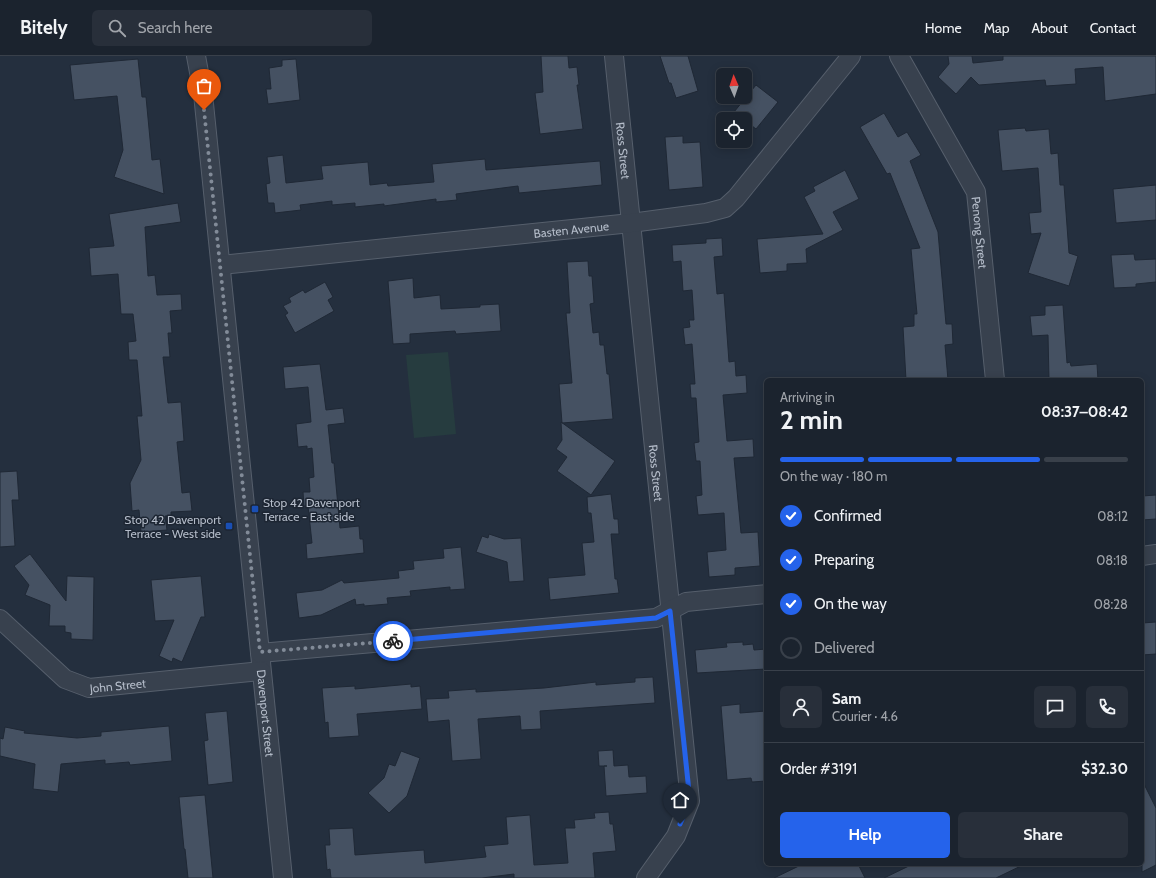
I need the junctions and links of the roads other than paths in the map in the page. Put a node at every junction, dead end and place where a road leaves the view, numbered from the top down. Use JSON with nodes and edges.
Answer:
{"nodes":[{"id":1,"x":196,"y":56,"type":"edge"},
{"id":2,"x":203,"y":56,"type":"edge"},
{"id":3,"x":614,"y":56,"type":"edge"},
{"id":4,"x":851,"y":56,"type":"edge"},
{"id":5,"x":899,"y":56,"type":"edge"},
{"id":6,"x":203,"y":94,"type":"junction"},
{"id":7,"x":631,"y":223,"type":"junction"},
{"id":8,"x":221,"y":265,"type":"junction"},
{"id":9,"x":995,"y":378,"type":"edge"},
{"id":10,"x":1156,"y":554,"type":"edge"},
{"id":11,"x":1144,"y":556,"type":"edge"},
{"id":12,"x":764,"y":594,"type":"edge"},
{"id":13,"x":670,"y":611,"type":"junction"},
{"id":14,"x":0,"y":619,"type":"edge"},
{"id":15,"x":260,"y":652,"type":"junction"},
{"id":16,"x":261,"y":671,"type":"junction"},
{"id":17,"x":282,"y":878,"type":"edge"},
{"id":18,"x":646,"y":878,"type":"edge"}],
"edges":[{"from":1,"to":6,"type":"street"},
{"from":2,"to":6,"type":"street"},
{"from":3,"to":7,"type":"street","name":"Ross Street"},
{"from":4,"to":7,"type":"street","name":"Basten Avenue"},
{"from":5,"to":9,"type":"street","name":"Penong Street"},
{"from":6,"to":8,"type":"street","name":"Davenport Street"},
{"from":7,"to":8,"type":"street","name":"Basten Avenue"},
{"from":7,"to":13,"type":"street","name":"Ross Street"},
{"from":8,"to":15,"type":"street","name":"Davenport Street"},
{"from":10,"to":11,"type":"street"},
{"from":12,"to":13,"type":"street"},
{"from":13,"to":15,"type":"street"},
{"from":13,"to":18,"type":"street","name":"Ross Street"},
{"from":14,"to":16,"type":"street","name":"John Street"},
{"from":15,"to":16,"type":"street","name":"Davenport Street"},
{"from":16,"to":17,"type":"street","name":"Davenport Street"}]}
